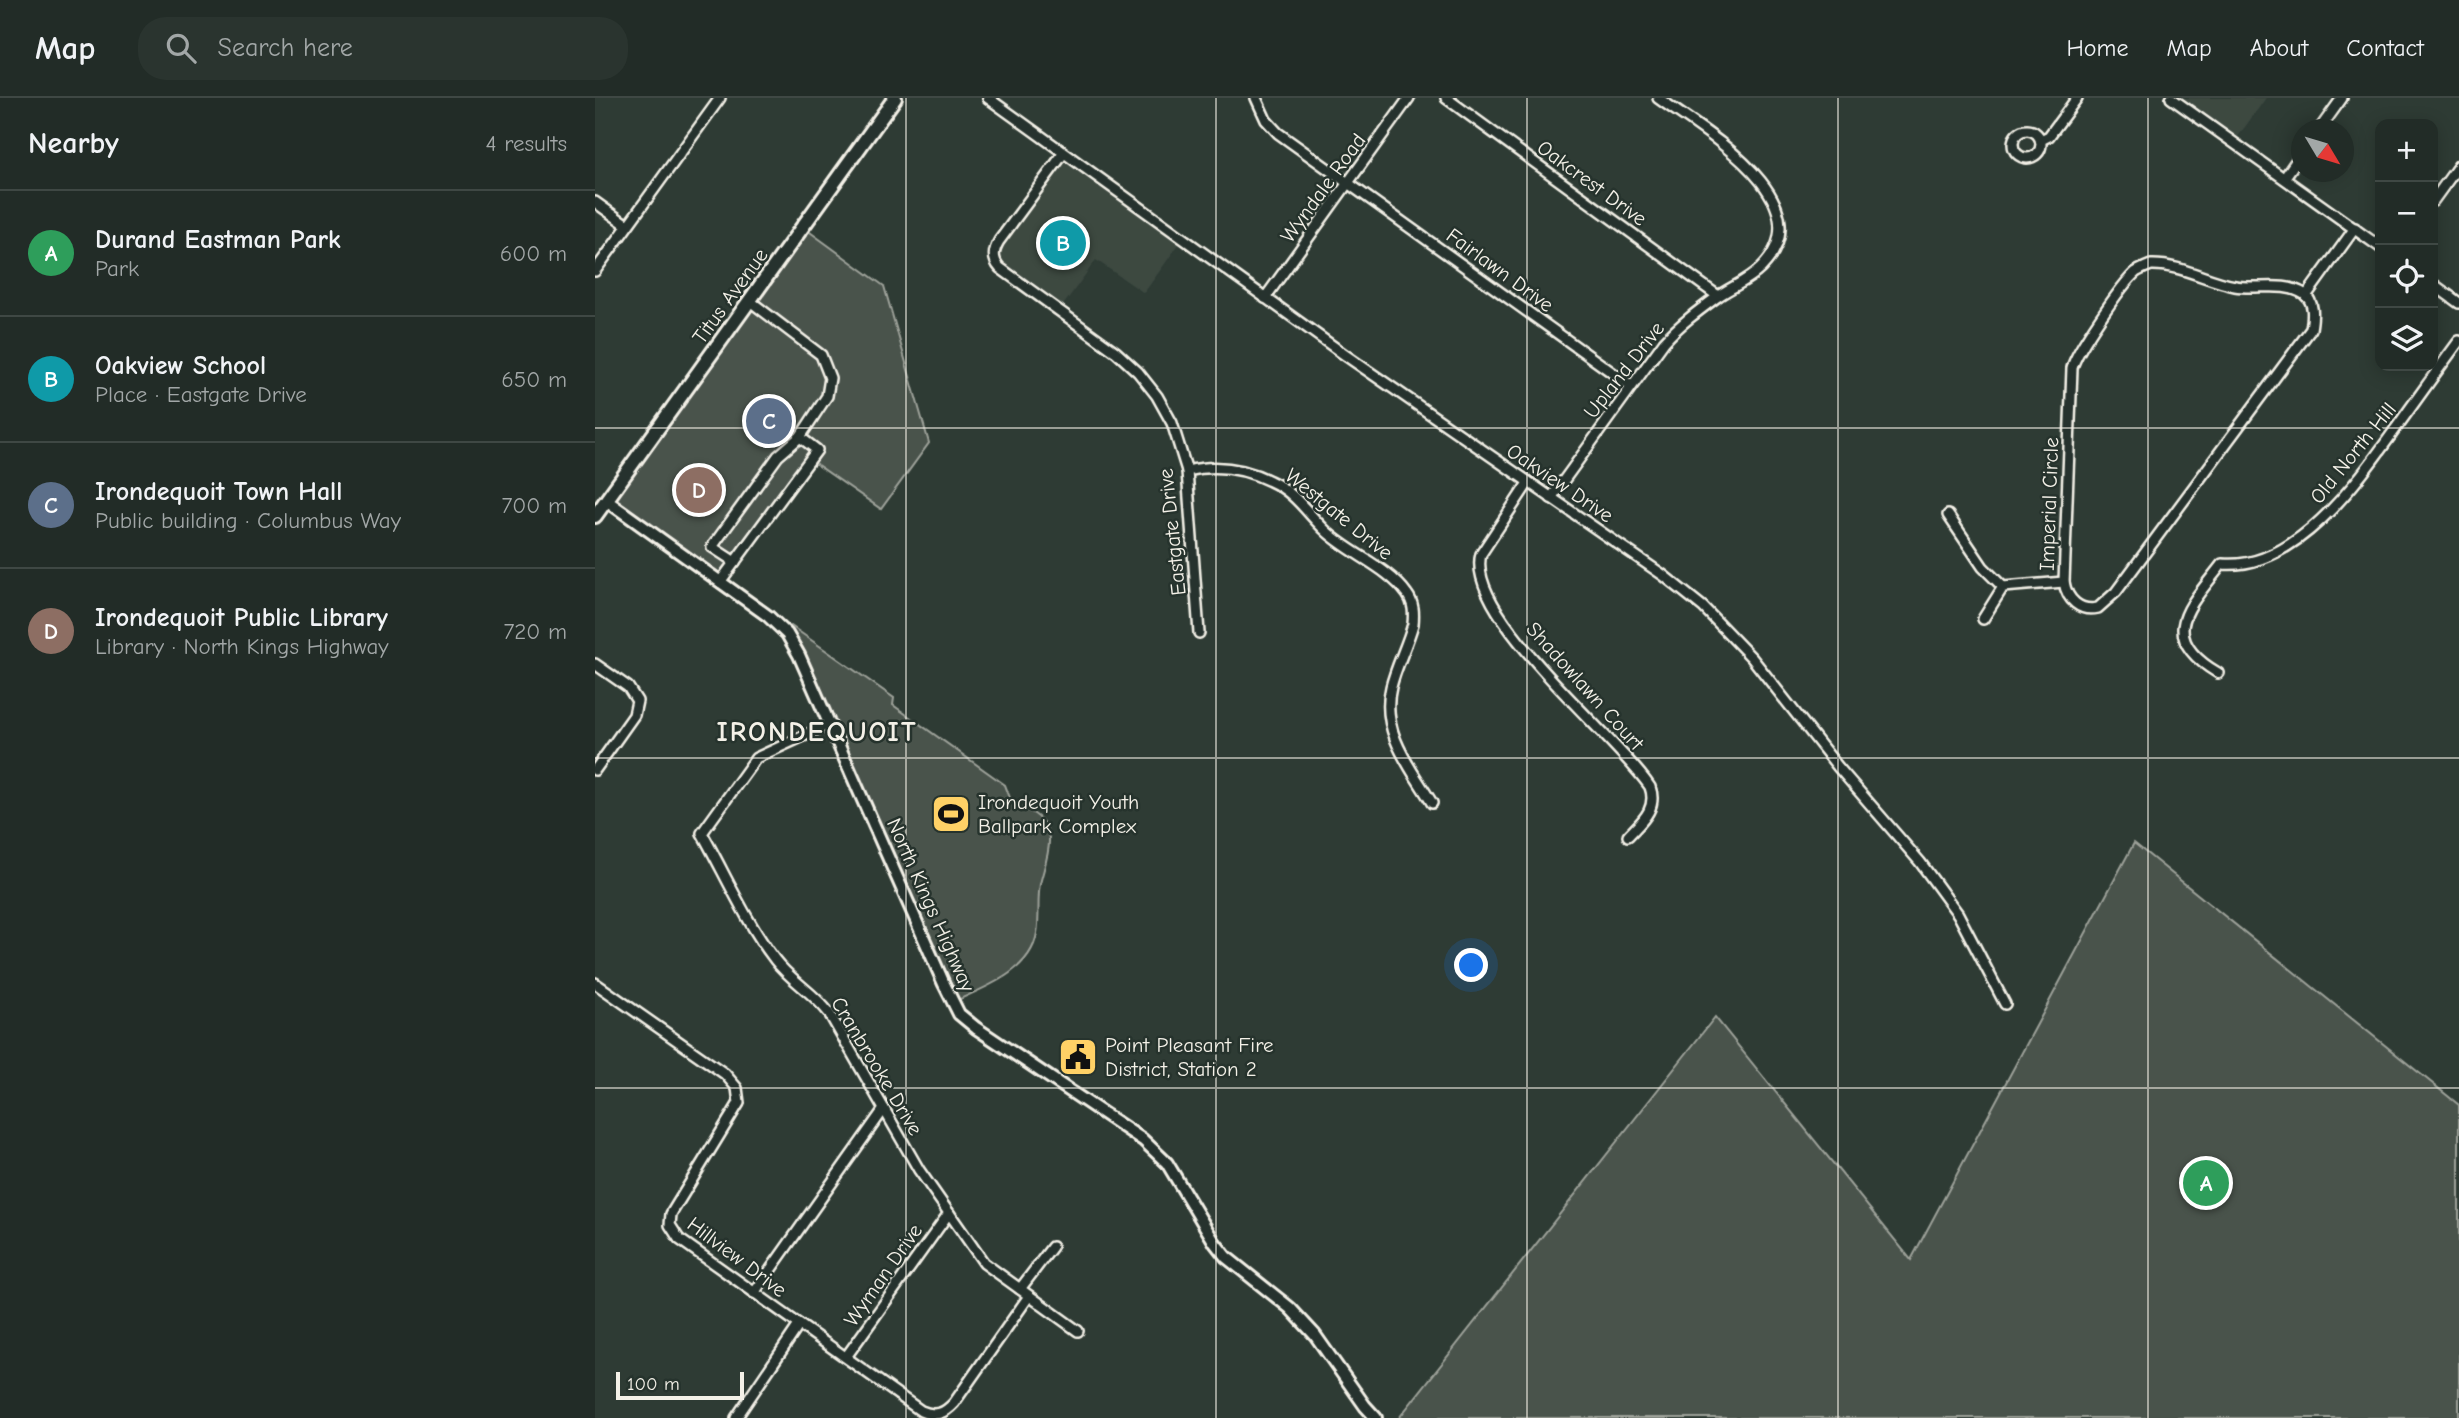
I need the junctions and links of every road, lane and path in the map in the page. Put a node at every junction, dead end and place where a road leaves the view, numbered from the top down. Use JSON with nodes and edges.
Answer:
{"nodes":[{"id":1,"x":720,"y":98,"type":"edge"},
{"id":2,"x":895,"y":98,"type":"edge"},
{"id":3,"x":988,"y":98,"type":"edge"},
{"id":4,"x":1256,"y":98,"type":"edge"},
{"id":5,"x":1409,"y":98,"type":"edge"},
{"id":6,"x":1446,"y":98,"type":"edge"},
{"id":7,"x":1658,"y":98,"type":"edge"},
{"id":8,"x":2077,"y":98,"type":"edge"},
{"id":9,"x":2171,"y":98,"type":"edge"},
{"id":10,"x":2342,"y":98,"type":"edge"},
{"id":11,"x":2327,"y":119,"type":"edge"},
{"id":12,"x":2041,"y":140,"type":"dead end"},
{"id":13,"x":1063,"y":154,"type":"junction"},
{"id":14,"x":2459,"y":165,"type":"edge"},
{"id":15,"x":2291,"y":168,"type":"edge"},
{"id":16,"x":2285,"y":177,"type":"junction"},
{"id":17,"x":1349,"y":182,"type":"junction"},
{"id":18,"x":2438,"y":194,"type":"edge"},
{"id":19,"x":595,"y":202,"type":"edge"},
{"id":20,"x":627,"y":225,"type":"junction"},
{"id":21,"x":2355,"y":228,"type":"junction"},
{"id":22,"x":2377,"y":245,"type":"edge"},
{"id":23,"x":595,"y":271,"type":"edge"},
{"id":24,"x":2438,"y":288,"type":"edge"},
{"id":25,"x":1718,"y":296,"type":"junction"},
{"id":26,"x":2307,"y":296,"type":"junction"},
{"id":27,"x":1265,"y":298,"type":"junction"},
{"id":28,"x":750,"y":301,"type":"junction"},
{"id":29,"x":2459,"y":303,"type":"edge"},
{"id":30,"x":2459,"y":341,"type":"edge"},
{"id":31,"x":1631,"y":386,"type":"junction"},
{"id":32,"x":800,"y":437,"type":"junction"},
{"id":33,"x":1187,"y":471,"type":"junction"},
{"id":34,"x":1528,"y":483,"type":"junction"},
{"id":35,"x":595,"y":492,"type":"edge"},
{"id":36,"x":1551,"y":498,"type":"junction"},
{"id":37,"x":606,"y":500,"type":"junction"},
{"id":38,"x":1948,"y":515,"type":"dead end"},
{"id":39,"x":595,"y":516,"type":"edge"},
{"id":40,"x":735,"y":562,"type":"junction"},
{"id":41,"x":720,"y":582,"type":"junction"},
{"id":42,"x":2064,"y":582,"type":"junction"},
{"id":43,"x":2003,"y":587,"type":"junction"},
{"id":44,"x":1983,"y":620,"type":"dead end"},
{"id":45,"x":1199,"y":634,"type":"dead end"},
{"id":46,"x":595,"y":664,"type":"edge"},
{"id":47,"x":2218,"y":673,"type":"dead end"},
{"id":48,"x":830,"y":724,"type":"junction"},
{"id":49,"x":595,"y":770,"type":"edge"},
{"id":50,"x":1432,"y":803,"type":"dead end"},
{"id":51,"x":1628,"y":836,"type":"dead end"},
{"id":52,"x":595,"y":983,"type":"edge"},
{"id":53,"x":2005,"y":1004,"type":"dead end"},
{"id":54,"x":884,"y":1109,"type":"junction"},
{"id":55,"x":949,"y":1213,"type":"junction"},
{"id":56,"x":1052,"y":1247,"type":"dead end"},
{"id":57,"x":1025,"y":1292,"type":"junction"},
{"id":58,"x":754,"y":1293,"type":"junction"},
{"id":59,"x":799,"y":1325,"type":"junction"},
{"id":60,"x":1078,"y":1331,"type":"dead end"},
{"id":61,"x":846,"y":1357,"type":"junction"},
{"id":62,"x":736,"y":1418,"type":"edge"},
{"id":63,"x":1376,"y":1418,"type":"edge"}],
"edges":[{"from":1,"to":20,"type":"street"},
{"from":2,"to":28,"type":"main road","name":"Titus Avenue"},
{"from":3,"to":13,"type":"street","name":"Oakview Drive"},
{"from":4,"to":17,"type":"street","name":"Fairlawn Drive"},
{"from":5,"to":17,"type":"street","name":"Wyndale Road"},
{"from":6,"to":25,"type":"street","name":"Oakcrest Drive"},
{"from":7,"to":25,"type":"street","name":"Upland Drive"},
{"from":8,"to":12,"type":"street"},
{"from":9,"to":16,"type":"street"},
{"from":10,"to":11,"type":"street"},
{"from":13,"to":27,"type":"street","name":"Oakview Drive"},
{"from":13,"to":33,"type":"street","name":"Eastgate Drive"},
{"from":14,"to":18,"type":"street"},
{"from":15,"to":16,"type":"street"},
{"from":16,"to":21,"type":"street"},
{"from":17,"to":27,"type":"street","name":"Wyndale Road"},
{"from":17,"to":31,"type":"street","name":"Fairlawn Drive"},
{"from":19,"to":20,"type":"street"},
{"from":20,"to":23,"type":"street"},
{"from":21,"to":22,"type":"street"},
{"from":21,"to":26,"type":"street"},
{"from":24,"to":29,"type":"street"},
{"from":25,"to":31,"type":"street","name":"Upland Drive"},
{"from":26,"to":42,"type":"street","name":"Imperial Circle"},
{"from":26,"to":42,"type":"street","name":"Imperial Circle"},
{"from":27,"to":34,"type":"street","name":"Oakview Drive"},
{"from":28,"to":32,"type":"street"},
{"from":28,"to":37,"type":"main road","name":"Titus Avenue"},
{"from":30,"to":47,"type":"street","name":"Old North Hill"},
{"from":31,"to":36,"type":"street","name":"Upland Drive"},
{"from":32,"to":40,"type":"street"},
{"from":32,"to":40,"type":"street"},
{"from":33,"to":45,"type":"street","name":"Eastgate Drive"},
{"from":33,"to":50,"type":"street","name":"Westgate Drive"},
{"from":34,"to":36,"type":"street","name":"Oakview Drive"},
{"from":34,"to":51,"type":"street","name":"Shadowlawn Court"},
{"from":35,"to":37,"type":"main road"},
{"from":36,"to":53,"type":"street","name":"Oakview Drive"},
{"from":37,"to":39,"type":"main road","name":"Titus Avenue"},
{"from":37,"to":41,"type":"street","name":"North Kings Highway"},
{"from":38,"to":43,"type":"street"},
{"from":40,"to":41,"type":"street"},
{"from":41,"to":48,"type":"street","name":"North Kings Highway"},
{"from":42,"to":43,"type":"street"},
{"from":43,"to":44,"type":"street"},
{"from":46,"to":49,"type":"street"},
{"from":48,"to":54,"type":"street","name":"Cranbrooke Drive"},
{"from":48,"to":63,"type":"street","name":"North Kings Highway"},
{"from":52,"to":58,"type":"street","name":"Hillview Drive"},
{"from":54,"to":55,"type":"street","name":"Cranbrooke Drive"},
{"from":54,"to":58,"type":"street"},
{"from":55,"to":57,"type":"street","name":"Cranbrooke Drive"},
{"from":55,"to":61,"type":"street","name":"Wyman Drive"},
{"from":56,"to":57,"type":"street","name":"Hillview Drive"},
{"from":57,"to":60,"type":"street","name":"Cranbrooke Drive"},
{"from":57,"to":61,"type":"street","name":"Hillview Drive"},
{"from":58,"to":59,"type":"street","name":"Hillview Drive"},
{"from":59,"to":61,"type":"street","name":"Hillview Drive"},
{"from":59,"to":62,"type":"street"}]}
